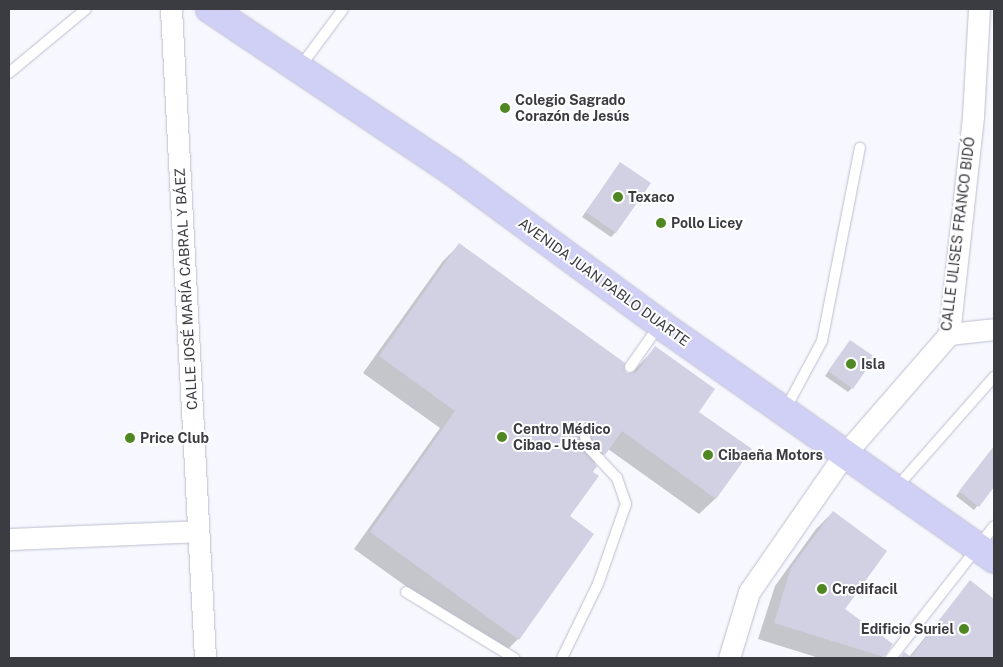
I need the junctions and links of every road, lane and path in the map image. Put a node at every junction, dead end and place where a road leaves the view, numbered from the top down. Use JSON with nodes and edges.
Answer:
{"nodes":[{"id":1,"x":86,"y":9,"type":"edge"},
{"id":2,"x":171,"y":9,"type":"edge"},
{"id":3,"x":210,"y":9,"type":"edge"},
{"id":4,"x":343,"y":9,"type":"edge"},
{"id":5,"x":980,"y":9,"type":"edge"},
{"id":6,"x":300,"y":68,"type":"junction"},
{"id":7,"x":9,"y":72,"type":"edge"},
{"id":8,"x":860,"y":148,"type":"dead end"},
{"id":9,"x":660,"y":324,"type":"junction"},
{"id":10,"x":994,"y":329,"type":"edge"},
{"id":11,"x":949,"y":334,"type":"junction"},
{"id":12,"x":630,"y":367,"type":"dead end"},
{"id":13,"x":994,"y":377,"type":"edge"},
{"id":14,"x":784,"y":411,"type":"junction"},
{"id":15,"x":584,"y":432,"type":"dead end"},
{"id":16,"x":844,"y":455,"type":"junction"},
{"id":17,"x":895,"y":489,"type":"junction"},
{"id":18,"x":198,"y":531,"type":"junction"},
{"id":19,"x":9,"y":539,"type":"edge"},
{"id":20,"x":989,"y":544,"type":"edge"},
{"id":21,"x":406,"y":592,"type":"dead end"},
{"id":22,"x":205,"y":658,"type":"edge"},
{"id":23,"x":514,"y":658,"type":"edge"},
{"id":24,"x":562,"y":658,"type":"edge"},
{"id":25,"x":729,"y":658,"type":"edge"},
{"id":26,"x":891,"y":658,"type":"edge"}],
"edges":[{"from":1,"to":7,"type":"lane"},
{"from":2,"to":18,"type":"street","name":"CALLE JOSÉ MARÍA CABRAL Y BÁEZ"},
{"from":3,"to":6,"type":"main road","name":"AVENIDA JUAN PABLO DUARTE"},
{"from":4,"to":6,"type":"lane"},
{"from":5,"to":11,"type":"street","name":"CALLE ULISES FRANCO BIDÓ"},
{"from":6,"to":9,"type":"main road","name":"AVENIDA JUAN PABLO DUARTE"},
{"from":8,"to":14,"type":"lane"},
{"from":9,"to":12,"type":"lane"},
{"from":9,"to":14,"type":"main road","name":"AVENIDA JUAN PABLO DUARTE"},
{"from":10,"to":11,"type":"street"},
{"from":11,"to":16,"type":"street","name":"CALLE ULISES FRANCO BIDÓ"},
{"from":13,"to":17,"type":"lane"},
{"from":14,"to":16,"type":"main road","name":"AVENIDA JUAN PABLO DUARTE"},
{"from":15,"to":24,"type":"lane"},
{"from":16,"to":17,"type":"main road","name":"AVENIDA JUAN PABLO DUARTE"},
{"from":16,"to":25,"type":"street","name":"CALLE ULISES FRANCO BIDÓ"},
{"from":17,"to":20,"type":"main road","name":"AVENIDA JUAN PABLO DUARTE"},
{"from":18,"to":19,"type":"street"},
{"from":18,"to":22,"type":"street","name":"CALLE JOSÉ MARÍA CABRAL Y BÁEZ"},
{"from":20,"to":26,"type":"lane"},
{"from":21,"to":23,"type":"lane"}]}
